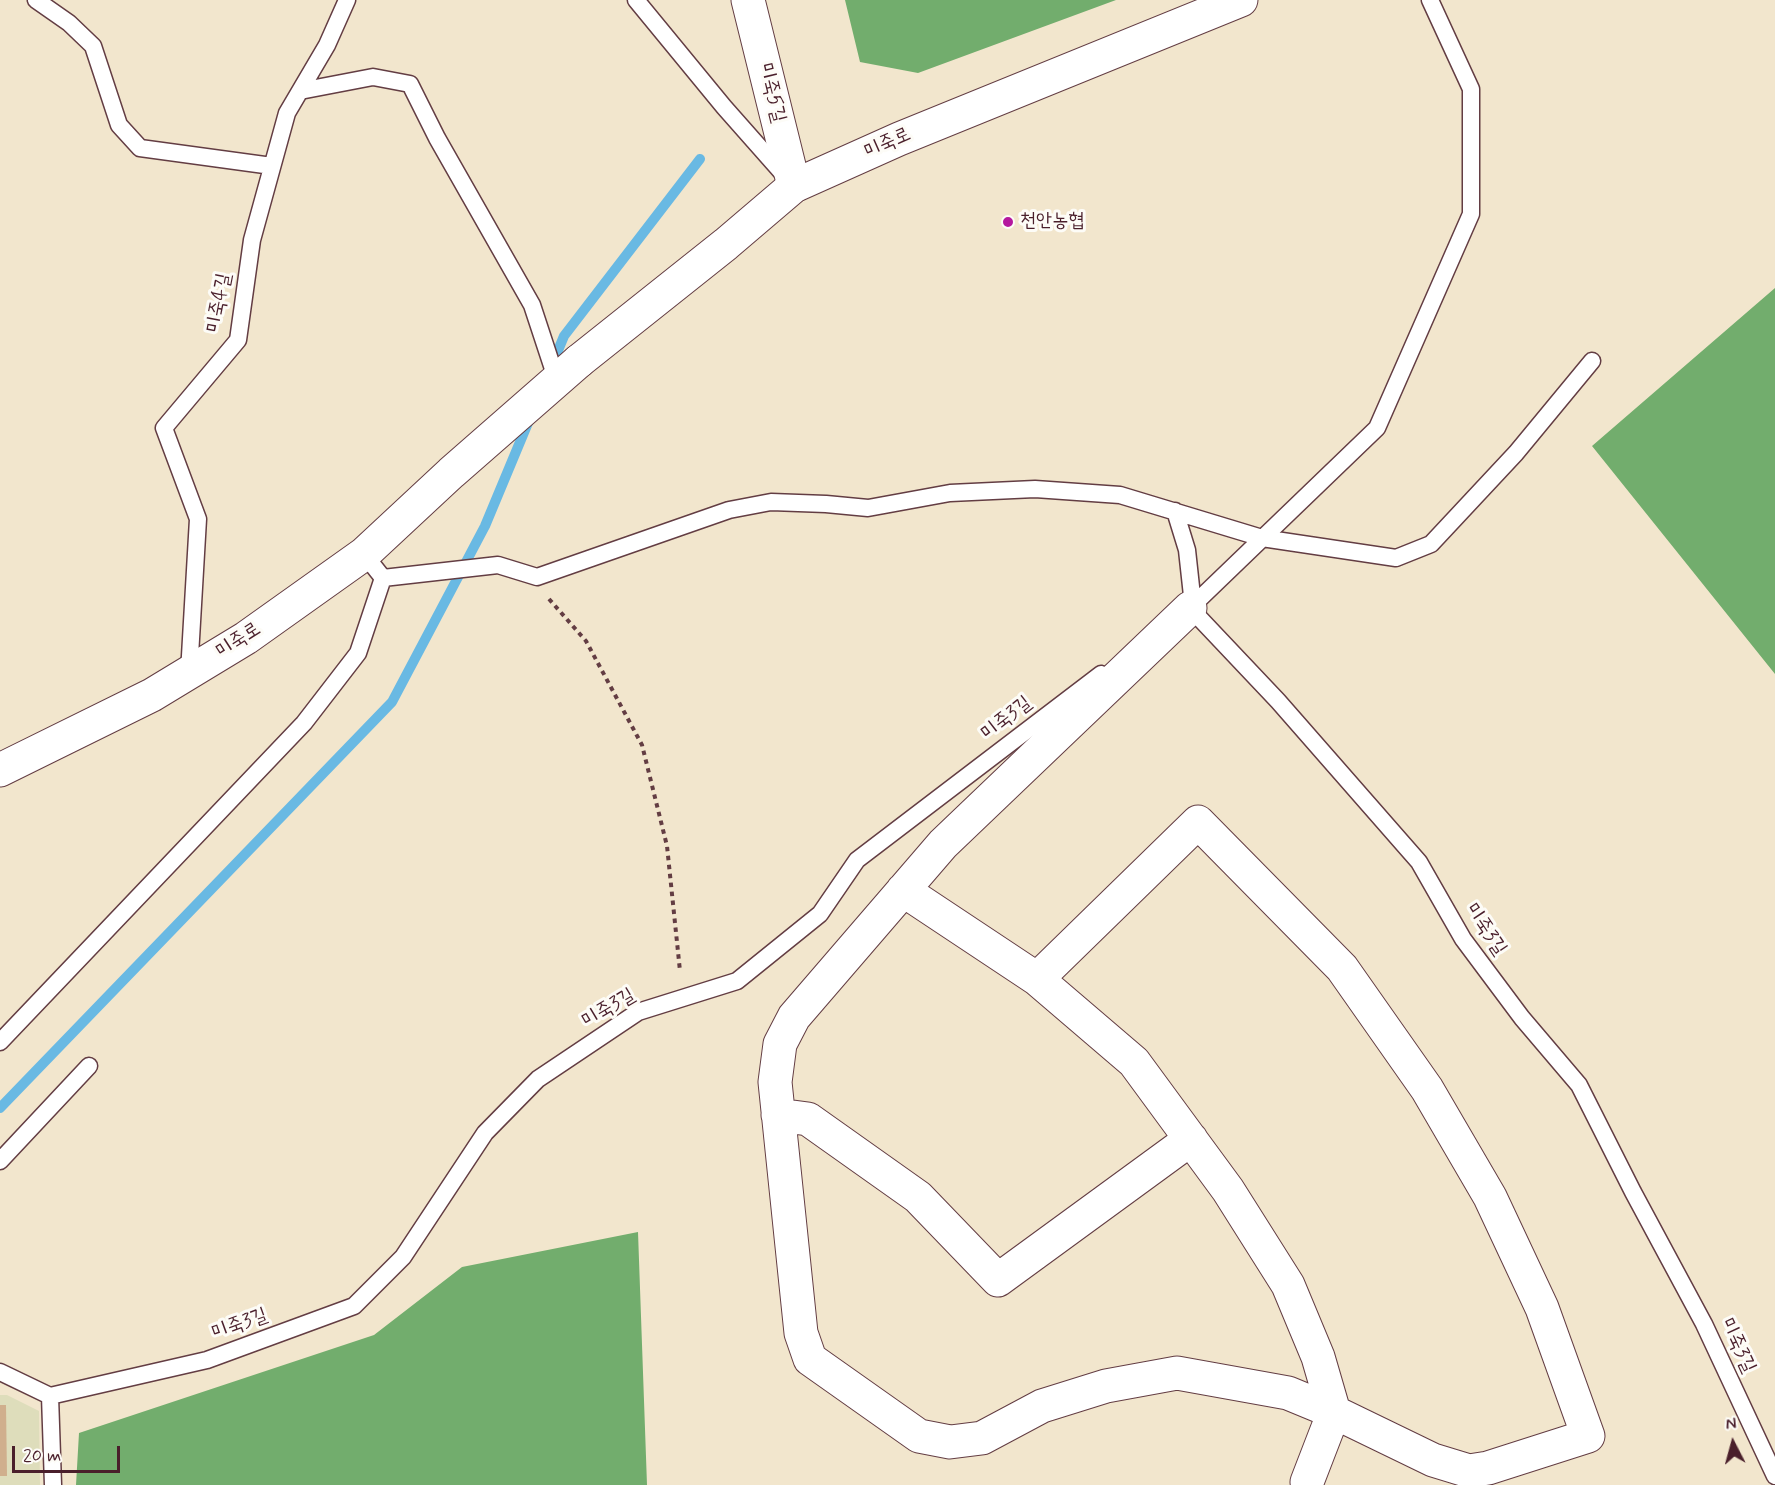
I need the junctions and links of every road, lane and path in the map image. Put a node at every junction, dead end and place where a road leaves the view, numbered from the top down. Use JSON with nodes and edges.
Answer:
{"nodes":[{"id":1,"x":36,"y":0,"type":"edge"},
{"id":2,"x":347,"y":0,"type":"edge"},
{"id":3,"x":636,"y":0,"type":"edge"},
{"id":4,"x":748,"y":0,"type":"edge"},
{"id":5,"x":1241,"y":0,"type":"edge"},
{"id":6,"x":1430,"y":0,"type":"edge"},
{"id":7,"x":300,"y":91,"type":"junction"},
{"id":8,"x":272,"y":166,"type":"junction"},
{"id":9,"x":794,"y":186,"type":"junction"},
{"id":10,"x":1592,"y":361,"type":"dead end"},
{"id":11,"x":568,"y":371,"type":"junction"},
{"id":12,"x":1175,"y":512,"type":"junction"},
{"id":13,"x":1262,"y":538,"type":"junction"},
{"id":14,"x":374,"y":566,"type":"junction"},
{"id":15,"x":527,"y":573,"type":"junction"},
{"id":16,"x":1192,"y":606,"type":"junction"},
{"id":17,"x":189,"y":673,"type":"junction"},
{"id":18,"x":0,"y":770,"type":"edge"},
{"id":19,"x":903,"y":890,"type":"junction"},
{"id":20,"x":1036,"y":979,"type":"junction"},
{"id":21,"x":681,"y":999,"type":"junction"},
{"id":22,"x":0,"y":1042,"type":"edge"},
{"id":23,"x":89,"y":1066,"type":"dead end"},
{"id":24,"x":778,"y":1116,"type":"junction"},
{"id":25,"x":1191,"y":1139,"type":"junction"},
{"id":26,"x":0,"y":1161,"type":"edge"},
{"id":27,"x":0,"y":1372,"type":"edge"},
{"id":28,"x":50,"y":1396,"type":"junction"},
{"id":29,"x":1334,"y":1412,"type":"junction"},
{"id":30,"x":1775,"y":1476,"type":"edge"},
{"id":31,"x":1307,"y":1482,"type":"dead end"},
{"id":32,"x":53,"y":1485,"type":"edge"}],
"edges":[{"from":1,"to":8,"type":"lane"},
{"from":2,"to":7,"type":"lane","name":"미죽4길"},
{"from":3,"to":9,"type":"lane"},
{"from":4,"to":9,"type":"street","name":"미죽5길"},
{"from":5,"to":9,"type":"street","name":"미죽로"},
{"from":6,"to":13,"type":"lane"},
{"from":7,"to":8,"type":"lane","name":"미죽4길"},
{"from":7,"to":11,"type":"lane"},
{"from":8,"to":17,"type":"lane","name":"미죽4길"},
{"from":9,"to":11,"type":"street","name":"미죽로"},
{"from":10,"to":13,"type":"lane"},
{"from":11,"to":14,"type":"street","name":"미죽로"},
{"from":12,"to":13,"type":"lane"},
{"from":12,"to":15,"type":"lane"},
{"from":12,"to":16,"type":"lane"},
{"from":13,"to":16,"type":"lane"},
{"from":14,"to":15,"type":"lane"},
{"from":14,"to":17,"type":"street","name":"미죽로"},
{"from":14,"to":22,"type":"lane"},
{"from":15,"to":21,"type":"path"},
{"from":16,"to":19,"type":"street"},
{"from":16,"to":21,"type":"lane","name":"미죽3길"},
{"from":16,"to":30,"type":"lane","name":"미죽3길"},
{"from":17,"to":18,"type":"street","name":"미죽로"},
{"from":19,"to":20,"type":"street"},
{"from":19,"to":24,"type":"street"},
{"from":20,"to":25,"type":"street"},
{"from":20,"to":29,"type":"street"},
{"from":21,"to":28,"type":"lane","name":"미죽3길"},
{"from":23,"to":26,"type":"lane"},
{"from":24,"to":25,"type":"street"},
{"from":24,"to":29,"type":"street"},
{"from":25,"to":29,"type":"street"},
{"from":27,"to":28,"type":"lane"},
{"from":28,"to":32,"type":"lane"},
{"from":29,"to":31,"type":"street"}]}
